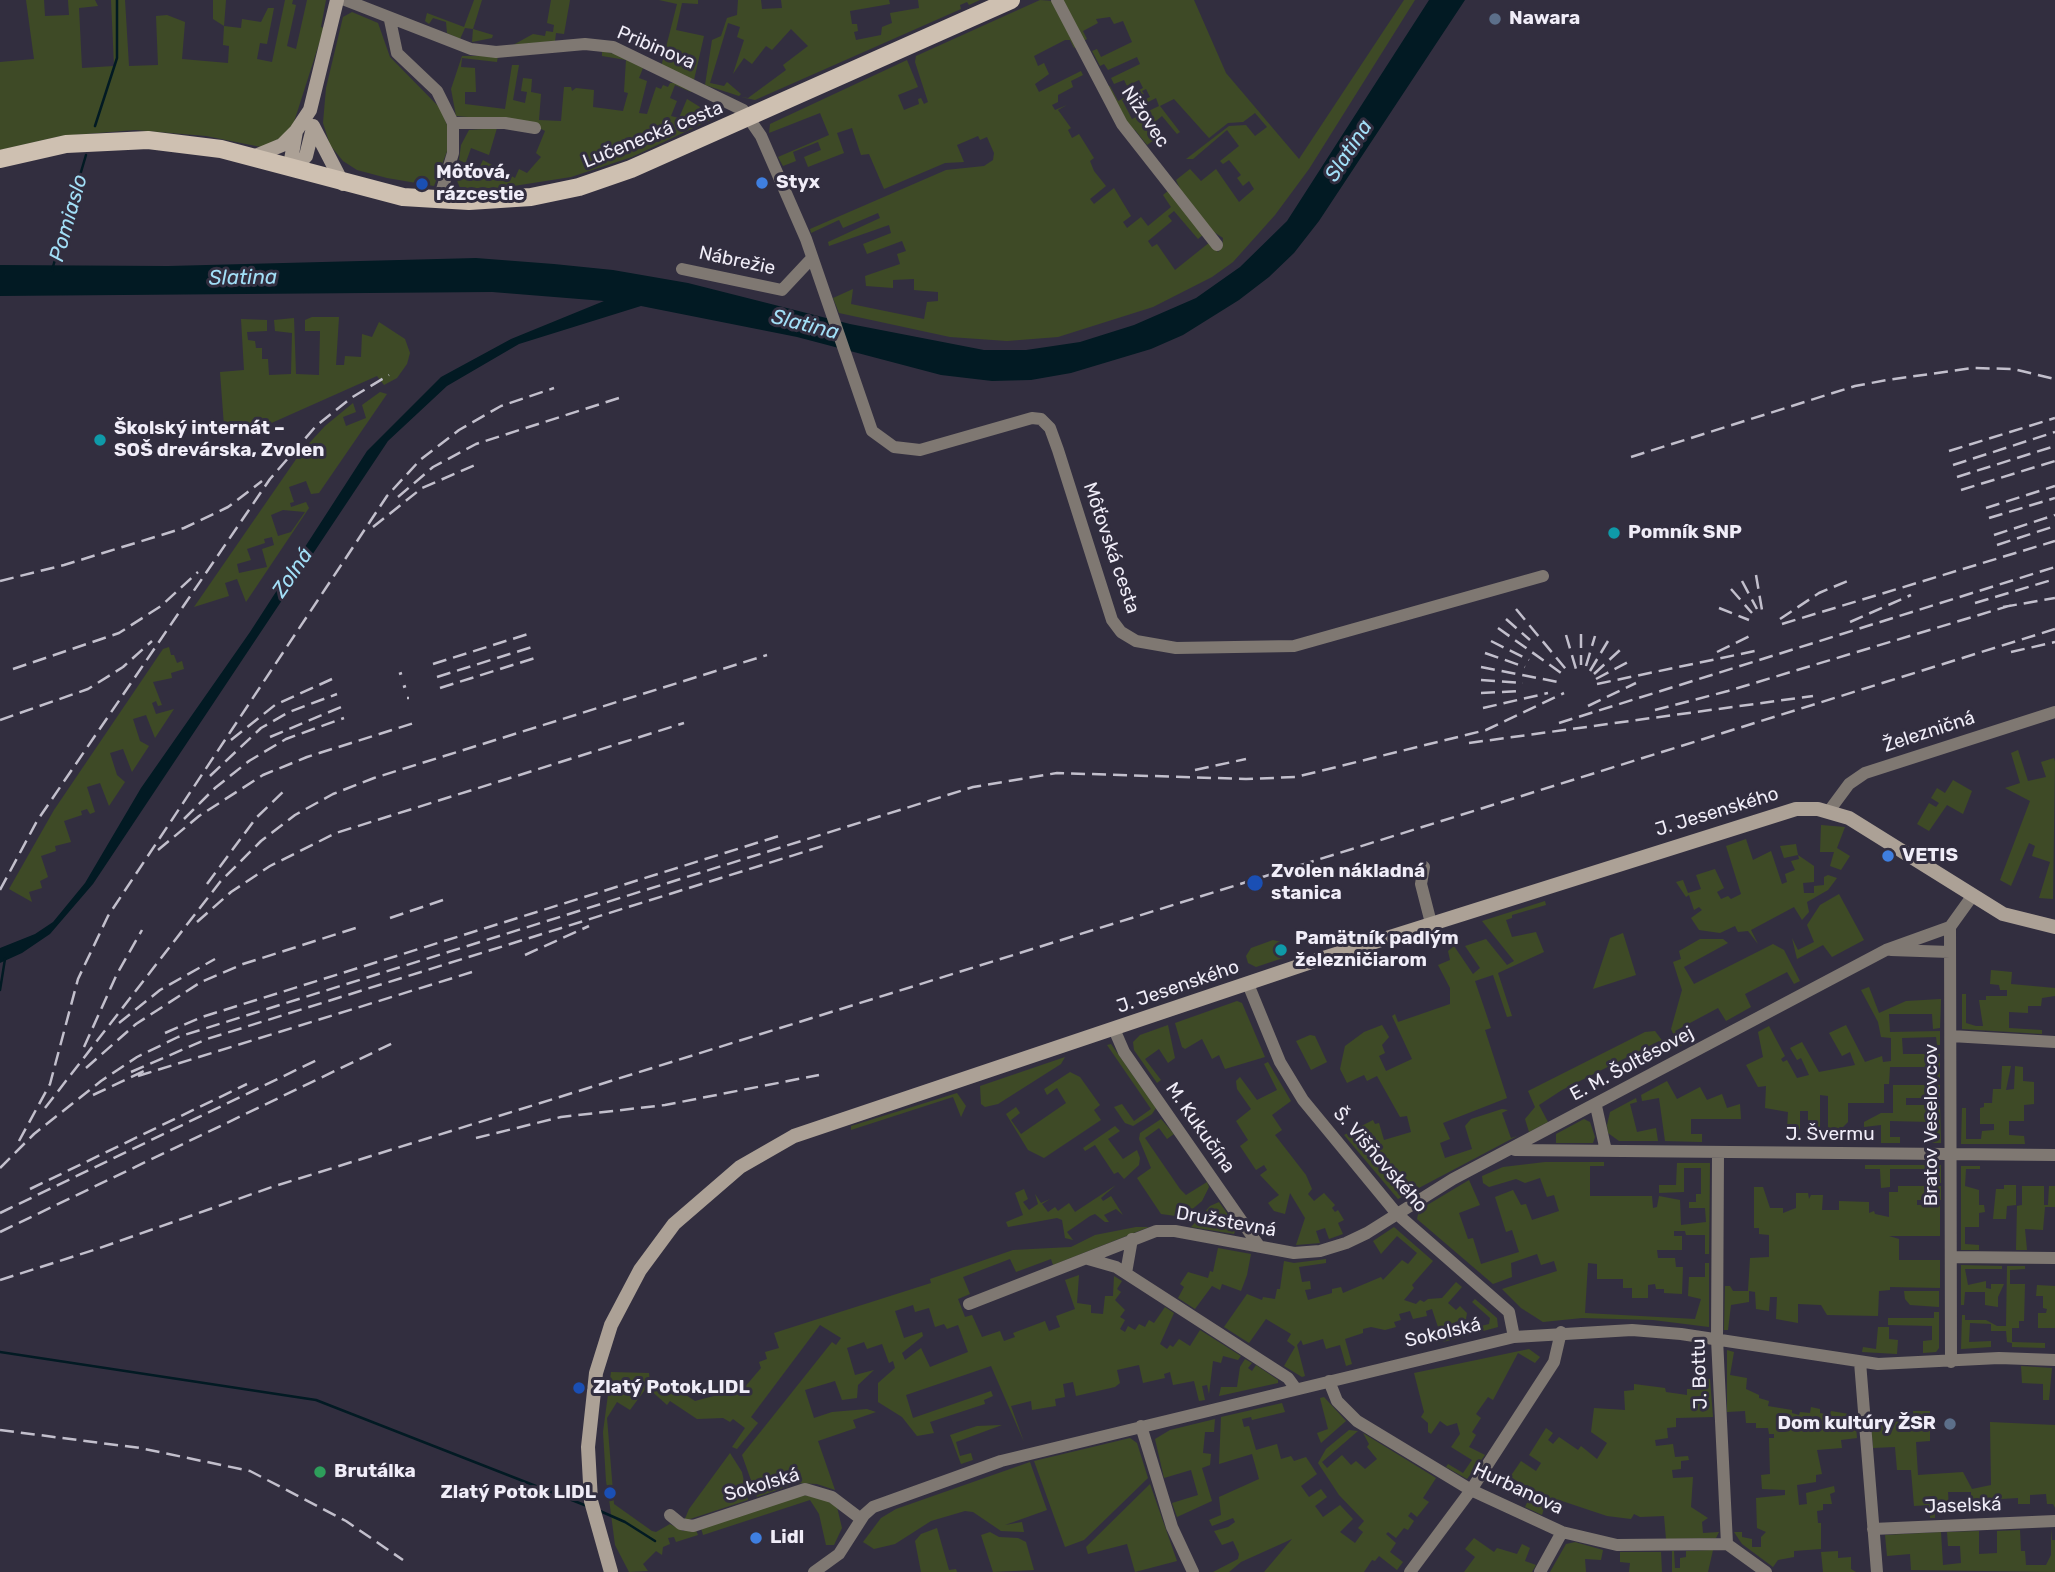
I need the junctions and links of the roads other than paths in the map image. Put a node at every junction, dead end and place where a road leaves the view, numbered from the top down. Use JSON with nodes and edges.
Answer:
{"nodes":[{"id":1,"x":337,"y":0,"type":"edge"},
{"id":2,"x":345,"y":0,"type":"edge"},
{"id":3,"x":1011,"y":0,"type":"edge"},
{"id":4,"x":1057,"y":0,"type":"edge"},
{"id":5,"x":390,"y":20,"type":"junction"},
{"id":6,"x":310,"y":110,"type":"junction"},
{"id":7,"x":750,"y":118,"type":"junction"},
{"id":8,"x":453,"y":123,"type":"junction"},
{"id":9,"x":313,"y":128,"type":"junction"},
{"id":10,"x":536,"y":128,"type":"dead end"},
{"id":11,"x":296,"y":131,"type":"junction"},
{"id":12,"x":253,"y":157,"type":"junction"},
{"id":13,"x":0,"y":159,"type":"edge"},
{"id":14,"x":294,"y":169,"type":"junction"},
{"id":15,"x":343,"y":184,"type":"junction"},
{"id":16,"x":439,"y":200,"type":"junction"},
{"id":17,"x":1217,"y":245,"type":"dead end"},
{"id":18,"x":812,"y":258,"type":"junction"},
{"id":19,"x":682,"y":269,"type":"dead end"},
{"id":20,"x":850,"y":368,"type":"joint"},
{"id":21,"x":1543,"y":576,"type":"dead end"},
{"id":22,"x":2055,"y":712,"type":"edge"},
{"id":23,"x":1829,"y":811,"type":"junction"},
{"id":24,"x":1424,"y":867,"type":"dead end"},
{"id":25,"x":1972,"y":895,"type":"junction"},
{"id":26,"x":1431,"y":923,"type":"junction"},
{"id":27,"x":1950,"y":927,"type":"junction"},
{"id":28,"x":2055,"y":927,"type":"edge"},
{"id":29,"x":1886,"y":950,"type":"junction"},
{"id":30,"x":1950,"y":952,"type":"junction"},
{"id":31,"x":1248,"y":984,"type":"junction"},
{"id":32,"x":1114,"y":1029,"type":"junction"},
{"id":33,"x":1951,"y":1036,"type":"junction"},
{"id":34,"x":2055,"y":1042,"type":"edge"},
{"id":35,"x":1596,"y":1106,"type":"junction"},
{"id":36,"x":1511,"y":1150,"type":"junction"},
{"id":37,"x":1606,"y":1151,"type":"junction"},
{"id":38,"x":1718,"y":1153,"type":"junction"},
{"id":39,"x":1951,"y":1154,"type":"junction"},
{"id":40,"x":2055,"y":1155,"type":"edge"},
{"id":41,"x":1397,"y":1214,"type":"junction"},
{"id":42,"x":1132,"y":1239,"type":"junction"},
{"id":43,"x":1259,"y":1247,"type":"junction"},
{"id":44,"x":1951,"y":1257,"type":"junction"},
{"id":45,"x":2055,"y":1258,"type":"edge"},
{"id":46,"x":1086,"y":1259,"type":"junction"},
{"id":47,"x":1126,"y":1273,"type":"junction"},
{"id":48,"x":969,"y":1304,"type":"dead end"},
{"id":49,"x":1561,"y":1332,"type":"junction"},
{"id":50,"x":1514,"y":1336,"type":"junction"},
{"id":51,"x":1717,"y":1339,"type":"junction"},
{"id":52,"x":2055,"y":1360,"type":"edge"},
{"id":53,"x":1860,"y":1362,"type":"junction"},
{"id":54,"x":1951,"y":1362,"type":"junction"},
{"id":55,"x":1329,"y":1381,"type":"junction"},
{"id":56,"x":1296,"y":1389,"type":"junction"},
{"id":57,"x":1141,"y":1426,"type":"junction"},
{"id":58,"x":1471,"y":1490,"type":"junction"},
{"id":59,"x":670,"y":1515,"type":"dead end"},
{"id":60,"x":862,"y":1518,"type":"junction"},
{"id":61,"x":2055,"y":1521,"type":"edge"},
{"id":62,"x":1874,"y":1529,"type":"junction"},
{"id":63,"x":1562,"y":1532,"type":"junction"},
{"id":64,"x":1727,"y":1544,"type":"junction"},
{"id":65,"x":611,"y":1572,"type":"edge"},
{"id":66,"x":814,"y":1572,"type":"edge"},
{"id":67,"x":1193,"y":1572,"type":"edge"},
{"id":68,"x":1410,"y":1572,"type":"edge"},
{"id":69,"x":1540,"y":1572,"type":"edge"},
{"id":70,"x":1766,"y":1572,"type":"edge"},
{"id":71,"x":1877,"y":1572,"type":"edge"}],
"edges":[{"from":1,"to":6,"type":"street"},
{"from":2,"to":5,"type":"street","name":"Pribinova"},
{"from":3,"to":7,"type":"main road","name":"Lučenecká cesta"},
{"from":4,"to":17,"type":"street","name":"Nižovec"},
{"from":5,"to":7,"type":"street","name":"Pribinova"},
{"from":5,"to":8,"type":"street"},
{"from":6,"to":9,"type":"street"},
{"from":6,"to":11,"type":"street"},
{"from":7,"to":16,"type":"main road","name":"Lučenecká cesta"},
{"from":7,"to":18,"type":"street","name":"Pribinova"},
{"from":8,"to":10,"type":"street"},
{"from":8,"to":16,"type":"street"},
{"from":9,"to":14,"type":"street"},
{"from":9,"to":15,"type":"street"},
{"from":11,"to":12,"type":"street"},
{"from":11,"to":14,"type":"street"},
{"from":12,"to":13,"type":"main road","name":"Lučenecká cesta"},
{"from":12,"to":14,"type":"main road","name":"Lučenecká cesta"},
{"from":14,"to":15,"type":"main road","name":"Lučenecká cesta"},
{"from":15,"to":16,"type":"main road","name":"Lučenecká cesta"},
{"from":18,"to":19,"type":"street","name":"Nábrežie"},
{"from":18,"to":20,"type":"street","name":"Pribinova"},
{"from":20,"to":21,"type":"street","name":"Môťovská cesta"},
{"from":22,"to":23,"type":"street","name":"Železničná"},
{"from":23,"to":25,"type":"street","name":"J. Jesenského"},
{"from":23,"to":26,"type":"street","name":"J. Jesenského"},
{"from":24,"to":26,"type":"street"},
{"from":25,"to":27,"type":"street"},
{"from":25,"to":28,"type":"street","name":"J. Jesenského"},
{"from":26,"to":31,"type":"street","name":"J. Jesenského"},
{"from":27,"to":29,"type":"street","name":"E. M. Šoltésovej"},
{"from":27,"to":30,"type":"street","name":"Bratov Veselovcov"},
{"from":29,"to":30,"type":"street","name":"E. M. Šoltésovej"},
{"from":29,"to":35,"type":"street","name":"E. M. Šoltésovej"},
{"from":30,"to":33,"type":"street","name":"Bratov Veselovcov"},
{"from":31,"to":32,"type":"street","name":"J. Jesenského"},
{"from":31,"to":41,"type":"street","name":"Š. Višňovského"},
{"from":32,"to":43,"type":"street","name":"M. Kukučína"},
{"from":32,"to":65,"type":"street","name":"J. Jesenského"},
{"from":33,"to":34,"type":"street"},
{"from":33,"to":39,"type":"street","name":"Bratov Veselovcov"},
{"from":35,"to":36,"type":"street","name":"E. M. Šoltésovej"},
{"from":35,"to":37,"type":"street"},
{"from":36,"to":37,"type":"street","name":"J. Švermu"},
{"from":36,"to":41,"type":"street","name":"E. M. Šoltésovej"},
{"from":37,"to":38,"type":"street","name":"J. Švermu"},
{"from":38,"to":39,"type":"street","name":"J. Švermu"},
{"from":38,"to":51,"type":"street","name":"J. Bottu"},
{"from":39,"to":40,"type":"street","name":"J. Švermu"},
{"from":39,"to":44,"type":"street","name":"Bratov Veselovcov"},
{"from":41,"to":43,"type":"street","name":"Družstevná"},
{"from":41,"to":50,"type":"street","name":"Š. Višňovského"},
{"from":42,"to":43,"type":"street","name":"Družstevná"},
{"from":42,"to":46,"type":"street","name":"Družstevná"},
{"from":42,"to":47,"type":"street"},
{"from":44,"to":45,"type":"street"},
{"from":44,"to":54,"type":"street","name":"Bratov Veselovcov"},
{"from":46,"to":47,"type":"street"},
{"from":46,"to":48,"type":"street","name":"Družstevná"},
{"from":47,"to":56,"type":"street"},
{"from":49,"to":50,"type":"street","name":"Sokolská"},
{"from":49,"to":51,"type":"street","name":"Sokolská"},
{"from":49,"to":58,"type":"street"},
{"from":50,"to":55,"type":"street","name":"Sokolská"},
{"from":51,"to":53,"type":"street","name":"Sokolská"},
{"from":51,"to":64,"type":"street","name":"J. Bottu"},
{"from":52,"to":54,"type":"street","name":"Sokolská"},
{"from":53,"to":54,"type":"street","name":"Sokolská"},
{"from":53,"to":62,"type":"street"},
{"from":55,"to":56,"type":"street","name":"Sokolská"},
{"from":55,"to":58,"type":"street","name":"Hurbanova"},
{"from":56,"to":57,"type":"street","name":"Sokolská"},
{"from":57,"to":60,"type":"street","name":"Sokolská"},
{"from":57,"to":67,"type":"street"},
{"from":58,"to":63,"type":"street","name":"Hurbanova"},
{"from":58,"to":68,"type":"street"},
{"from":59,"to":60,"type":"street","name":"Sokolská"},
{"from":60,"to":66,"type":"street","name":"Sokolská"},
{"from":61,"to":62,"type":"street","name":"Jaselská"},
{"from":62,"to":71,"type":"street"},
{"from":63,"to":64,"type":"street","name":"Hurbanova"},
{"from":63,"to":69,"type":"street"},
{"from":64,"to":70,"type":"street"}]}
